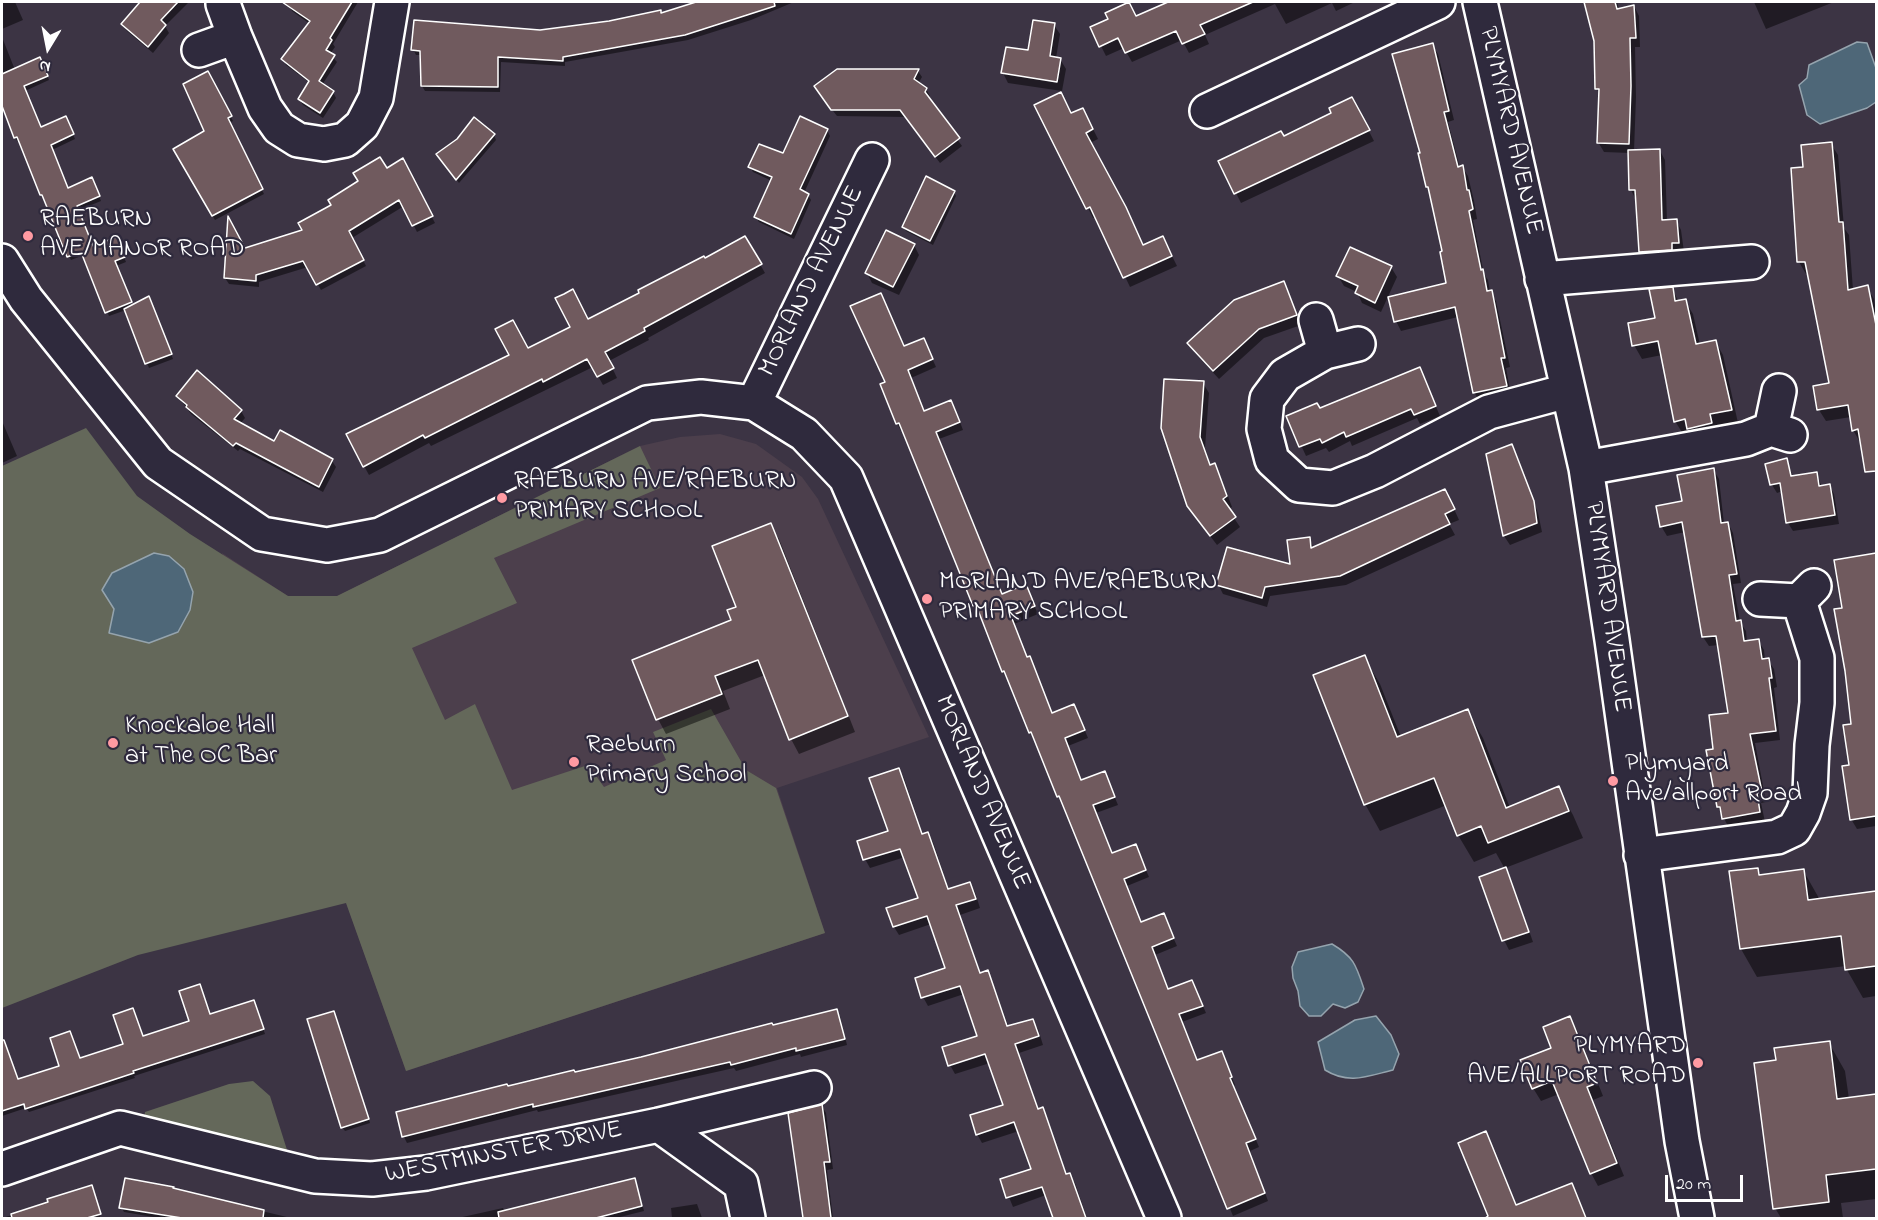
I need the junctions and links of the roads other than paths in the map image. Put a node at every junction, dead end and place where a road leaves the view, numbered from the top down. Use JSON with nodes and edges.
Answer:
{"nodes":[{"id":1,"x":392,"y":2,"type":"edge"},
{"id":2,"x":1438,"y":2,"type":"edge"},
{"id":3,"x":1480,"y":2,"type":"edge"},
{"id":4,"x":223,"y":4,"type":"dead end"},
{"id":5,"x":235,"y":37,"type":"junction"},
{"id":6,"x":199,"y":50,"type":"dead end"},
{"id":7,"x":1207,"y":111,"type":"dead end"},
{"id":8,"x":872,"y":160,"type":"dead end"},
{"id":9,"x":2,"y":261,"type":"edge"},
{"id":10,"x":1752,"y":262,"type":"dead end"},
{"id":11,"x":1542,"y":279,"type":"junction"},
{"id":12,"x":1316,"y":320,"type":"dead end"},
{"id":13,"x":1358,"y":344,"type":"dead end"},
{"id":14,"x":1324,"y":352,"type":"junction"},
{"id":15,"x":1567,"y":391,"type":"junction"},
{"id":16,"x":1779,"y":391,"type":"dead end"},
{"id":17,"x":754,"y":403,"type":"junction"},
{"id":18,"x":1586,"y":468,"type":"junction"},
{"id":19,"x":1760,"y":599,"type":"dead end"},
{"id":20,"x":1641,"y":855,"type":"junction"},
{"id":21,"x":814,"y":1088,"type":"dead end"},
{"id":22,"x":659,"y":1125,"type":"junction"},
{"id":23,"x":2,"y":1169,"type":"edge"},
{"id":24,"x":747,"y":1218,"type":"edge"},
{"id":25,"x":1164,"y":1218,"type":"edge"},
{"id":26,"x":1697,"y":1218,"type":"edge"}],
"edges":[{"from":1,"to":5,"type":"street"},
{"from":2,"to":7,"type":"street"},
{"from":3,"to":11,"type":"street","name":"PLYMYARD AVENUE"},
{"from":4,"to":5,"type":"street"},
{"from":5,"to":6,"type":"street"},
{"from":8,"to":17,"type":"street","name":"MORLAND AVENUE"},
{"from":9,"to":17,"type":"street","name":"MORLAND AVENUE"},
{"from":10,"to":11,"type":"street"},
{"from":11,"to":15,"type":"street","name":"PLYMYARD AVENUE"},
{"from":12,"to":14,"type":"street"},
{"from":13,"to":14,"type":"street"},
{"from":14,"to":15,"type":"street"},
{"from":15,"to":18,"type":"street","name":"PLYMYARD AVENUE"},
{"from":16,"to":18,"type":"street"},
{"from":17,"to":25,"type":"street","name":"MORLAND AVENUE"},
{"from":18,"to":20,"type":"street","name":"PLYMYARD AVENUE"},
{"from":19,"to":20,"type":"street"},
{"from":20,"to":26,"type":"street","name":"PLYMYARD AVENUE"},
{"from":21,"to":22,"type":"street","name":"WESTMINSTER DRIVE"},
{"from":22,"to":23,"type":"street","name":"WESTMINSTER DRIVE"},
{"from":22,"to":24,"type":"street","name":"WESTMINSTER DRIVE"}]}
